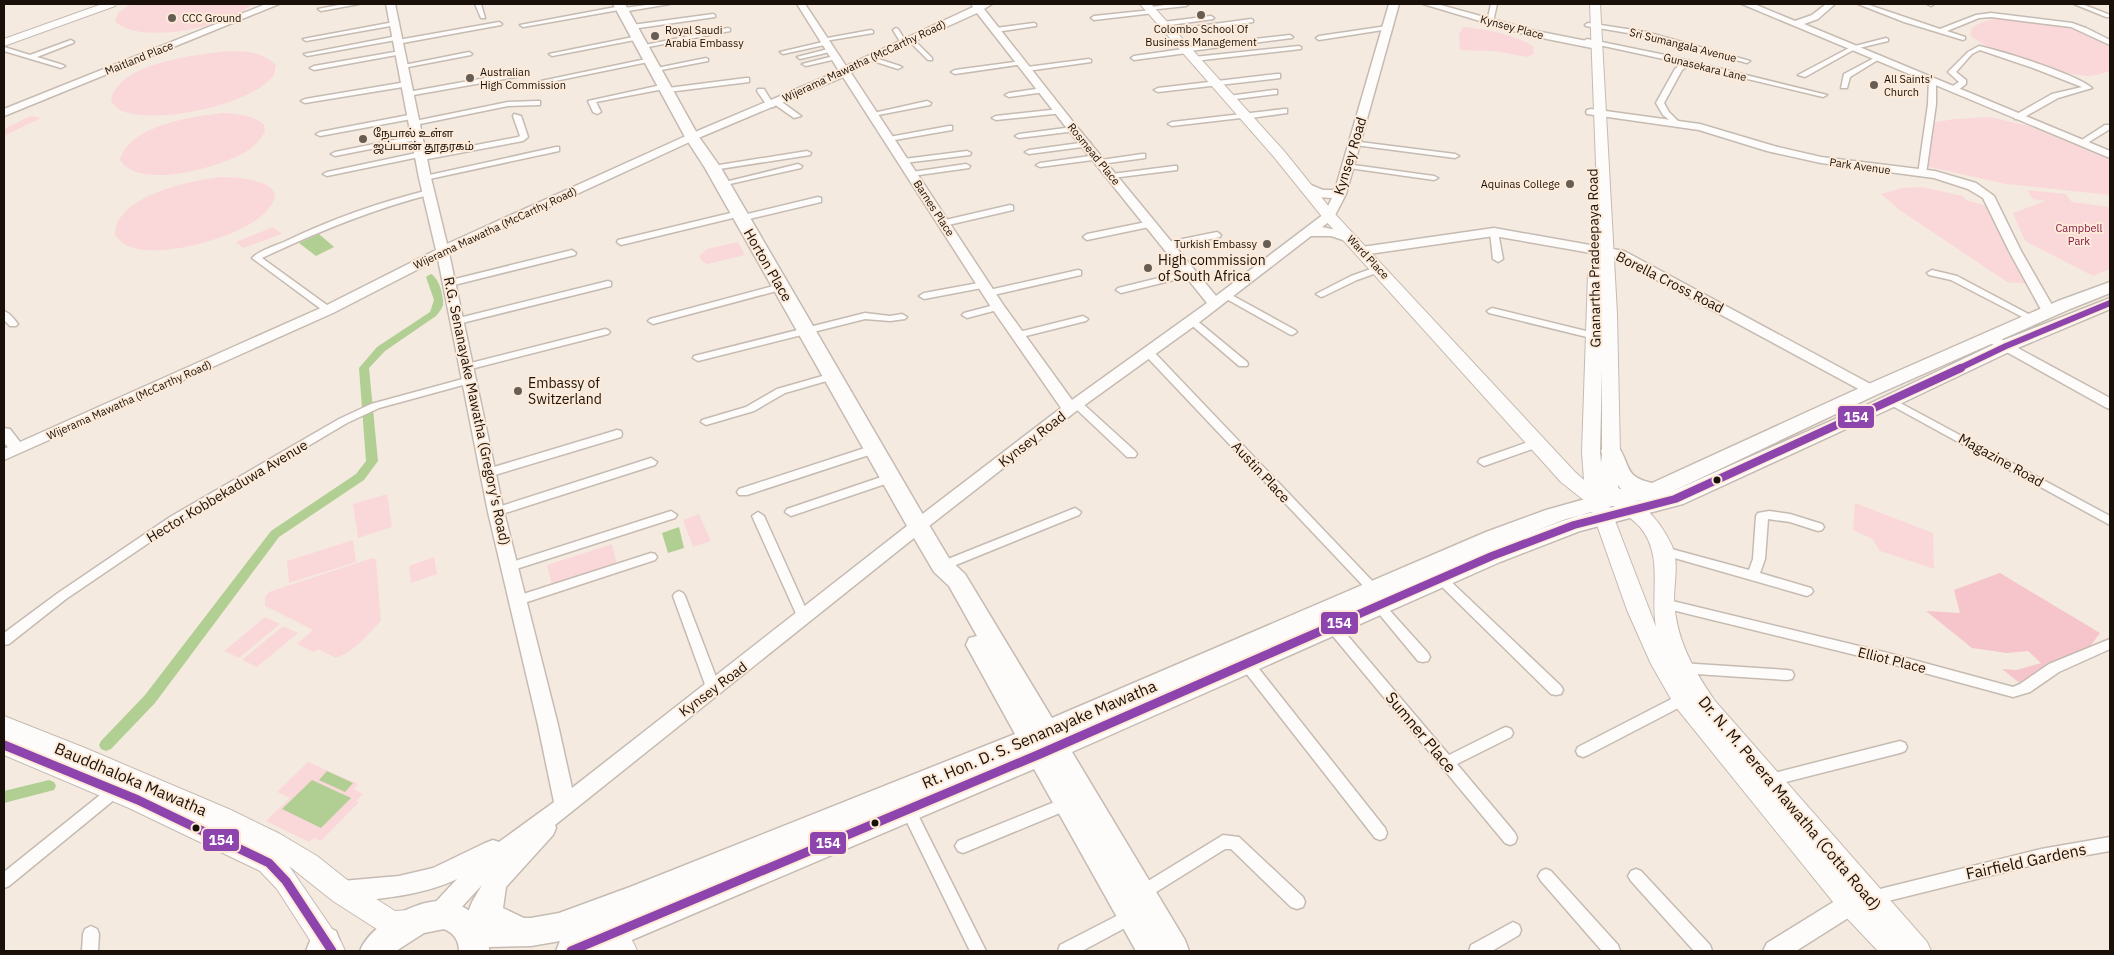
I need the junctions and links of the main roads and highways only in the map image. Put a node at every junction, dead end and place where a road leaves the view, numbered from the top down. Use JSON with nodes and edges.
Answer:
{"nodes":[{"id":1,"x":112,"y":4,"type":"edge"},
{"id":2,"x":1587,"y":4,"type":"edge"},
{"id":3,"x":1595,"y":4,"type":"edge"},
{"id":4,"x":621,"y":7,"type":"edge"},
{"id":5,"x":1149,"y":8,"type":"edge"},
{"id":6,"x":1592,"y":26,"type":"junction"},
{"id":7,"x":4,"y":42,"type":"edge"},
{"id":8,"x":1601,"y":250,"type":"junction"},
{"id":9,"x":2110,"y":287,"type":"edge"},
{"id":10,"x":2110,"y":304,"type":"edge"},
{"id":11,"x":1998,"y":342,"type":"junction"},
{"id":12,"x":1612,"y":451,"type":"junction"},
{"id":13,"x":1656,"y":490,"type":"junction"},
{"id":14,"x":1613,"y":506,"type":"junction"},
{"id":15,"x":1376,"y":598,"type":"junction"},
{"id":16,"x":4,"y":726,"type":"edge"},
{"id":17,"x":1043,"y":743,"type":"junction"},
{"id":18,"x":4,"y":745,"type":"edge"},
{"id":19,"x":1861,"y":901,"type":"junction"},
{"id":20,"x":1136,"y":905,"type":"junction"},
{"id":21,"x":424,"y":919,"type":"junction"},
{"id":22,"x":531,"y":932,"type":"junction"},
{"id":23,"x":472,"y":942,"type":"edge"},
{"id":24,"x":617,"y":943,"type":"edge"},
{"id":25,"x":326,"y":948,"type":"edge"},
{"id":26,"x":375,"y":951,"type":"edge"},
{"id":27,"x":571,"y":951,"type":"edge"},
{"id":28,"x":1152,"y":951,"type":"edge"},
{"id":29,"x":1174,"y":951,"type":"edge"},
{"id":30,"x":1896,"y":951,"type":"edge"},
{"id":31,"x":1918,"y":951,"type":"edge"}],
"edges":[{"from":1,"to":7,"type":"main road"},
{"from":2,"to":6,"type":"main road"},
{"from":3,"to":6,"type":"main road"},
{"from":4,"to":17,"type":"highway","name":"Horton Place"},
{"from":5,"to":14,"type":"main road","name":"Ward Place"},
{"from":6,"to":8,"type":"main road","name":"Gnanartha Pradeepaya Road"},
{"from":8,"to":12,"type":"main road","name":"Gnanartha Pradeepaya Road"},
{"from":8,"to":14,"type":"main road","name":"Gnanartha Pradeepaya Road"},
{"from":9,"to":11,"type":"highway"},
{"from":10,"to":11,"type":"highway"},
{"from":11,"to":13,"type":"highway"},
{"from":11,"to":14,"type":"highway"},
{"from":12,"to":13,"type":"highway"},
{"from":12,"to":14,"type":"main road","name":"Gnanartha Pradeepaya Road"},
{"from":13,"to":14,"type":"highway"},
{"from":14,"to":15,"type":"highway","name":"Rt. Hon. D. S. Senanayake Mawatha"},
{"from":14,"to":15,"type":"highway","name":"Rt. Hon. D. S. Senanayake Mawatha"},
{"from":14,"to":19,"type":"main road","name":"Dr. N. M. Perera Mawatha (Cotta Road)"},
{"from":14,"to":19,"type":"main road","name":"Dr. N. M. Perera Mawatha (Cotta Road)"},
{"from":15,"to":17,"type":"highway","name":"Rt. Hon. D. S. Senanayake Mawatha"},
{"from":15,"to":17,"type":"highway","name":"Rt. Hon. D. S. Senanayake Mawatha"},
{"from":16,"to":21,"type":"main road","name":"Bauddhaloka Mawatha"},
{"from":17,"to":20,"type":"highway"},
{"from":17,"to":20,"type":"highway"},
{"from":17,"to":22,"type":"highway","name":"Rt. Hon. D. S. Senanayake Mawatha"},
{"from":17,"to":24,"type":"highway","name":"Rt. Hon. D. S. Senanayake Mawatha"},
{"from":18,"to":25,"type":"main road","name":"Bauddhaloka Mawatha"},
{"from":19,"to":30,"type":"main road","name":"Dr. N. M. Perera Mawatha (Cotta Road)"},
{"from":19,"to":31,"type":"main road","name":"Dr. N. M. Perera Mawatha (Cotta Road)"},
{"from":20,"to":28,"type":"highway"},
{"from":20,"to":29,"type":"highway"},
{"from":21,"to":23,"type":"highway"},
{"from":21,"to":26,"type":"highway"},
{"from":22,"to":23,"type":"highway","name":"Rt. Hon. D. S. Senanayake Mawatha"},
{"from":22,"to":24,"type":"main road"},
{"from":24,"to":27,"type":"highway","name":"Rt. Hon. D. S. Senanayake Mawatha"}]}
